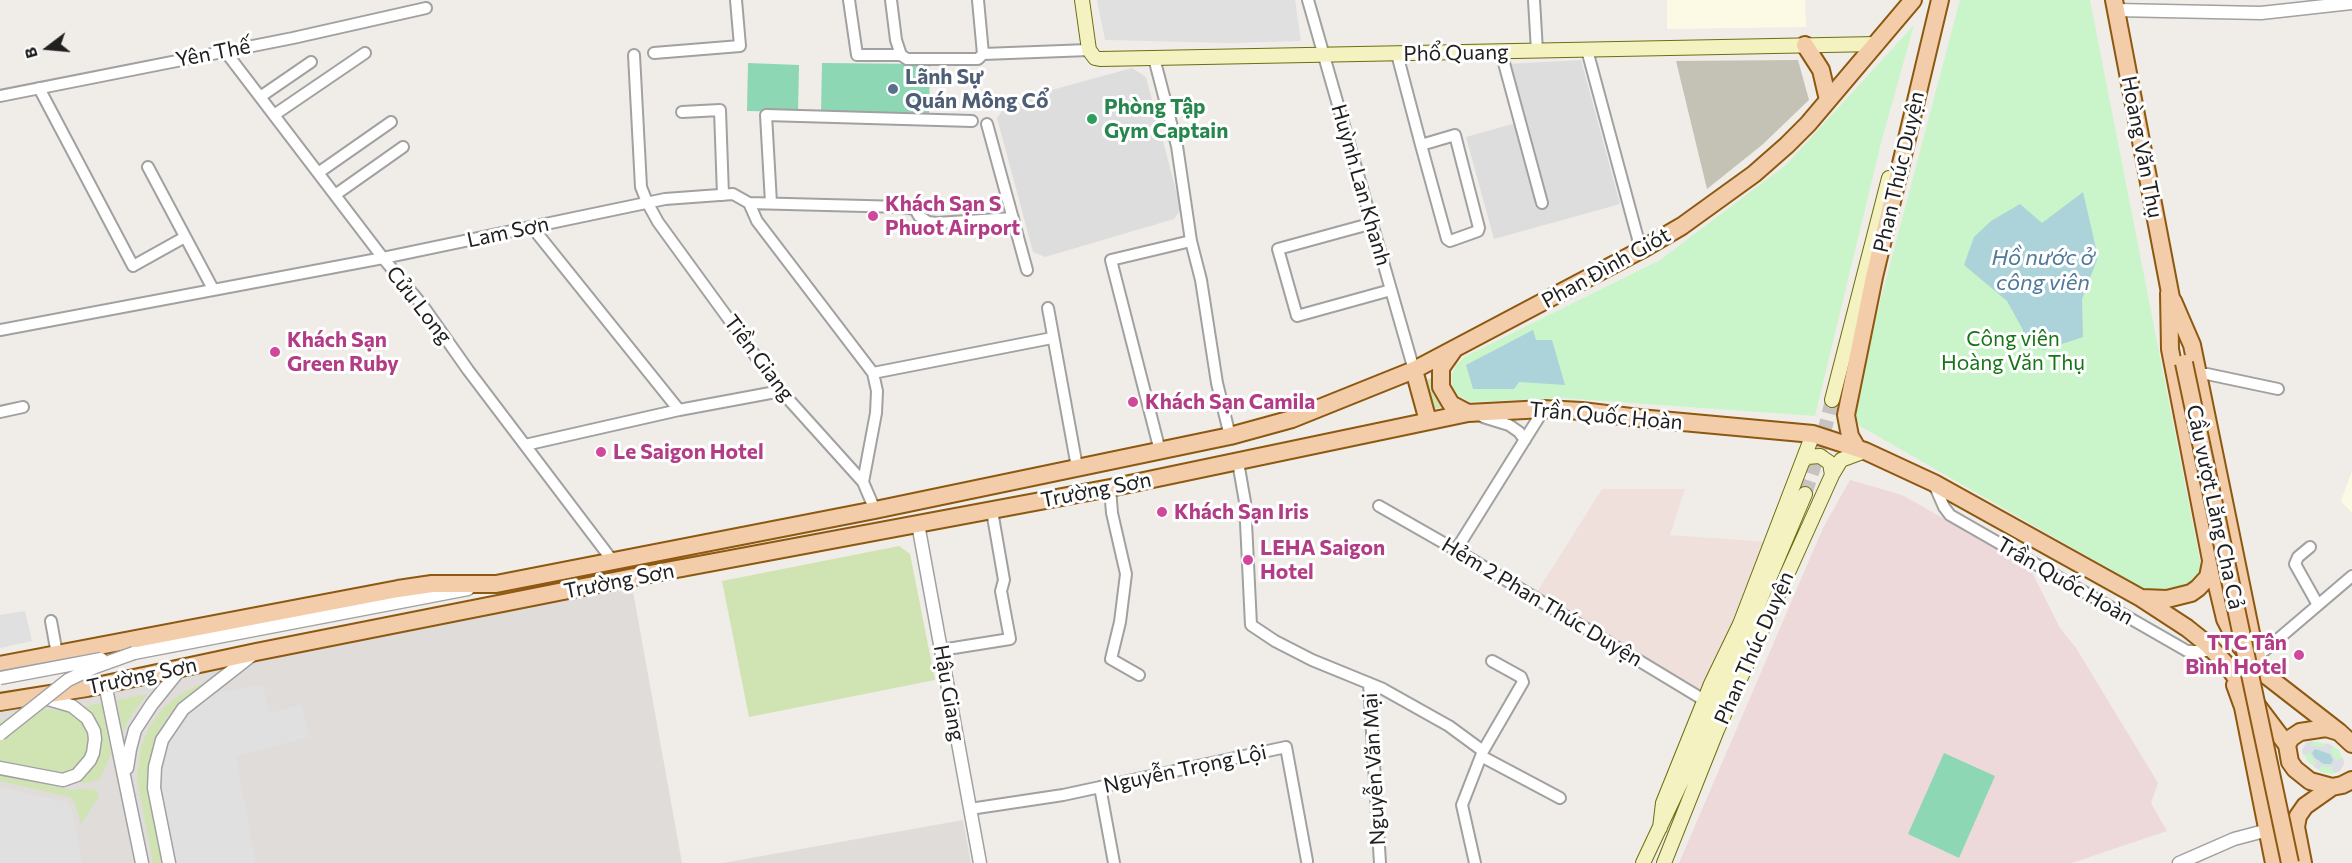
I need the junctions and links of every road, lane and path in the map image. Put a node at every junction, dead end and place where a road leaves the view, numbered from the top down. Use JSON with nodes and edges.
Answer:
{"nodes":[{"id":1,"x":736,"y":0,"type":"edge"},
{"id":2,"x":849,"y":0,"type":"edge"},
{"id":3,"x":891,"y":0,"type":"edge"},
{"id":4,"x":978,"y":0,"type":"edge"},
{"id":5,"x":1082,"y":0,"type":"edge"},
{"id":6,"x":1308,"y":0,"type":"edge"},
{"id":7,"x":1534,"y":0,"type":"edge"},
{"id":8,"x":1914,"y":0,"type":"edge"},
{"id":9,"x":1940,"y":0,"type":"edge"},
{"id":10,"x":2352,"y":3,"type":"edge"},
{"id":11,"x":2115,"y":5,"type":"edge"},
{"id":12,"x":426,"y":8,"type":"dead end"},
{"id":13,"x":1877,"y":44,"type":"junction"},
{"id":14,"x":1805,"y":45,"type":"junction"},
{"id":15,"x":1089,"y":50,"type":"junction"},
{"id":16,"x":1587,"y":50,"type":"junction"},
{"id":17,"x":225,"y":51,"type":"junction"},
{"id":18,"x":1537,"y":51,"type":"junction"},
{"id":19,"x":1501,"y":52,"type":"junction"},
{"id":20,"x":364,"y":53,"type":"dead end"},
{"id":21,"x":654,"y":53,"type":"dead end"},
{"id":22,"x":983,"y":54,"type":"junction"},
{"id":23,"x":1397,"y":54,"type":"junction"},
{"id":24,"x":634,"y":55,"type":"dead end"},
{"id":25,"x":901,"y":55,"type":"junction"},
{"id":26,"x":1324,"y":56,"type":"junction"},
{"id":27,"x":1154,"y":58,"type":"junction"},
{"id":28,"x":310,"y":62,"type":"dead end"},
{"id":29,"x":1921,"y":76,"type":"junction"},
{"id":30,"x":39,"y":88,"type":"junction"},
{"id":31,"x":0,"y":96,"type":"edge"},
{"id":32,"x":260,"y":97,"type":"junction"},
{"id":33,"x":1828,"y":100,"type":"junction"},
{"id":34,"x":682,"y":112,"type":"dead end"},
{"id":35,"x":274,"y":116,"type":"junction"},
{"id":36,"x":972,"y":121,"type":"dead end"},
{"id":37,"x":391,"y":122,"type":"dead end"},
{"id":38,"x":987,"y":124,"type":"dead end"},
{"id":39,"x":1421,"y":145,"type":"junction"},
{"id":40,"x":403,"y":147,"type":"dead end"},
{"id":41,"x":148,"y":167,"type":"dead end"},
{"id":42,"x":318,"y":173,"type":"junction"},
{"id":43,"x":335,"y":195,"type":"junction"},
{"id":44,"x":723,"y":195,"type":"junction"},
{"id":45,"x":647,"y":202,"type":"junction"},
{"id":46,"x":748,"y":203,"type":"junction"},
{"id":47,"x":771,"y":203,"type":"junction"},
{"id":48,"x":1542,"y":203,"type":"dead end"},
{"id":49,"x":1013,"y":218,"type":"junction"},
{"id":50,"x":1372,"y":223,"type":"junction"},
{"id":51,"x":532,"y":227,"type":"junction"},
{"id":52,"x":185,"y":237,"type":"junction"},
{"id":53,"x":1191,"y":241,"type":"junction"},
{"id":54,"x":1641,"y":250,"type":"junction"},
{"id":55,"x":383,"y":258,"type":"junction"},
{"id":56,"x":1027,"y":270,"type":"dead end"},
{"id":57,"x":213,"y":289,"type":"junction"},
{"id":58,"x":1391,"y":290,"type":"junction"},
{"id":59,"x":2169,"y":293,"type":"junction"},
{"id":60,"x":1048,"y":308,"type":"dead end"},
{"id":61,"x":0,"y":330,"type":"edge"},
{"id":62,"x":1052,"y":338,"type":"junction"},
{"id":63,"x":1453,"y":351,"type":"junction"},
{"id":64,"x":2184,"y":363,"type":"joint"},
{"id":65,"x":1414,"y":370,"type":"junction"},
{"id":66,"x":873,"y":373,"type":"junction"},
{"id":67,"x":2198,"y":374,"type":"junction"},
{"id":68,"x":2278,"y":389,"type":"dead end"},
{"id":69,"x":781,"y":391,"type":"junction"},
{"id":70,"x":1832,"y":400,"type":"tunnel mouth"},
{"id":71,"x":23,"y":407,"type":"dead end"},
{"id":72,"x":1544,"y":409,"type":"junction"},
{"id":73,"x":679,"y":410,"type":"junction"},
{"id":74,"x":0,"y":412,"type":"edge"},
{"id":75,"x":1468,"y":413,"type":"junction"},
{"id":76,"x":1428,"y":421,"type":"junction"},
{"id":77,"x":1813,"y":434,"type":"junction"},
{"id":78,"x":1230,"y":436,"type":"junction"},
{"id":79,"x":1525,"y":440,"type":"junction"},
{"id":80,"x":525,"y":445,"type":"junction"},
{"id":81,"x":1861,"y":449,"type":"junction"},
{"id":82,"x":1160,"y":451,"type":"junction"},
{"id":83,"x":1803,"y":461,"type":"junction"},
{"id":84,"x":1238,"y":462,"type":"junction"},
{"id":85,"x":1077,"y":467,"type":"junction"},
{"id":86,"x":1832,"y":475,"type":"junction"},
{"id":87,"x":863,"y":482,"type":"junction"},
{"id":88,"x":1934,"y":483,"type":"junction"},
{"id":89,"x":1110,"y":488,"type":"junction"},
{"id":90,"x":1805,"y":494,"type":"tunnel mouth"},
{"id":91,"x":1379,"y":507,"type":"dead end"},
{"id":92,"x":875,"y":510,"type":"junction"},
{"id":93,"x":992,"y":511,"type":"junction"},
{"id":94,"x":918,"y":524,"type":"junction"},
{"id":95,"x":2310,"y":547,"type":"dead end"},
{"id":96,"x":1456,"y":550,"type":"junction"},
{"id":97,"x":612,"y":560,"type":"junction"},
{"id":98,"x":2211,"y":560,"type":"junction"},
{"id":99,"x":2352,"y":576,"type":"edge"},
{"id":100,"x":496,"y":584,"type":"junction"},
{"id":101,"x":2141,"y":598,"type":"junction"},
{"id":102,"x":2318,"y":605,"type":"junction"},
{"id":103,"x":51,"y":621,"type":"dead end"},
{"id":104,"x":97,"y":646,"type":"junction"},
{"id":105,"x":131,"y":647,"type":"junction"},
{"id":106,"x":941,"y":650,"type":"junction"},
{"id":107,"x":256,"y":652,"type":"junction"},
{"id":108,"x":57,"y":654,"type":"junction"},
{"id":109,"x":2220,"y":657,"type":"junction"},
{"id":110,"x":2257,"y":657,"type":"junction"},
{"id":111,"x":1492,"y":661,"type":"dead end"},
{"id":112,"x":0,"y":665,"type":"edge"},
{"id":113,"x":181,"y":668,"type":"junction"},
{"id":114,"x":2263,"y":673,"type":"junction"},
{"id":115,"x":1139,"y":675,"type":"dead end"},
{"id":116,"x":0,"y":678,"type":"edge"},
{"id":117,"x":135,"y":678,"type":"junction"},
{"id":118,"x":1369,"y":683,"type":"junction"},
{"id":119,"x":105,"y":684,"type":"junction"},
{"id":120,"x":37,"y":696,"type":"junction"},
{"id":121,"x":1704,"y":700,"type":"junction"},
{"id":122,"x":1,"y":702,"type":"edge"},
{"id":123,"x":2339,"y":732,"type":"junction"},
{"id":124,"x":0,"y":734,"type":"edge"},
{"id":125,"x":2352,"y":744,"type":"edge"},
{"id":126,"x":1482,"y":754,"type":"junction"},
{"id":127,"x":2286,"y":760,"type":"junction"},
{"id":128,"x":0,"y":768,"type":"edge"},
{"id":129,"x":2352,"y":780,"type":"edge"},
{"id":130,"x":127,"y":784,"type":"junction"},
{"id":131,"x":1100,"y":787,"type":"junction"},
{"id":132,"x":2332,"y":787,"type":"junction"},
{"id":133,"x":1560,"y":798,"type":"dead end"},
{"id":134,"x":2262,"y":800,"type":"junction"},
{"id":135,"x":970,"y":809,"type":"junction"},
{"id":136,"x":1660,"y":828,"type":"junction"},
{"id":137,"x":2268,"y":830,"type":"junction"},
{"id":138,"x":1307,"y":861,"type":"dead end"},
{"id":139,"x":142,"y":863,"type":"edge"},
{"id":140,"x":169,"y":863,"type":"edge"},
{"id":141,"x":980,"y":863,"type":"edge"},
{"id":142,"x":1114,"y":863,"type":"edge"},
{"id":143,"x":1380,"y":863,"type":"edge"},
{"id":144,"x":1475,"y":863,"type":"edge"},
{"id":145,"x":1643,"y":863,"type":"edge"},
{"id":146,"x":1664,"y":863,"type":"edge"},
{"id":147,"x":2179,"y":863,"type":"edge"},
{"id":148,"x":2274,"y":863,"type":"edge"},
{"id":149,"x":2290,"y":863,"type":"edge"},
{"id":150,"x":2303,"y":863,"type":"edge"}],
"edges":[{"from":1,"to":21,"type":"street"},
{"from":2,"to":25,"type":"street"},
{"from":3,"to":25,"type":"street"},
{"from":4,"to":22,"type":"street"},
{"from":5,"to":15,"type":"main road"},
{"from":6,"to":26,"type":"street","name":"Huỳnh Lan Khanh"},
{"from":7,"to":18,"type":"street"},
{"from":8,"to":13,"type":"main road","name":"Phan Đình Giót"},
{"from":9,"to":29,"type":"main road","name":"Phan Thúc Duyện"},
{"from":10,"to":11,"type":"street"},
{"from":11,"to":59,"type":"main road","name":"Hoàng Văn Thụ"},
{"from":12,"to":17,"type":"street","name":"Yên Thế"},
{"from":13,"to":14,"type":"main road","name":"Phổ Quang"},
{"from":13,"to":33,"type":"main road","name":"Phan Đình Giót"},
{"from":14,"to":16,"type":"main road","name":"Phổ Quang"},
{"from":14,"to":33,"type":"main road"},
{"from":15,"to":22,"type":"street"},
{"from":15,"to":27,"type":"main road","name":"Phổ Quang"},
{"from":16,"to":18,"type":"main road","name":"Phổ Quang"},
{"from":16,"to":54,"type":"street"},
{"from":17,"to":30,"type":"street","name":"Yên Thế"},
{"from":17,"to":32,"type":"street","name":"Cửu Long"},
{"from":18,"to":19,"type":"main road","name":"Phổ Quang"},
{"from":19,"to":23,"type":"main road","name":"Phổ Quang"},
{"from":19,"to":48,"type":"street"},
{"from":20,"to":35,"type":"street"},
{"from":22,"to":25,"type":"street"},
{"from":23,"to":26,"type":"main road","name":"Phổ Quang"},
{"from":23,"to":39,"type":"street"},
{"from":24,"to":45,"type":"street","name":"Tiền Giang"},
{"from":26,"to":27,"type":"main road","name":"Phổ Quang"},
{"from":26,"to":50,"type":"street","name":"Huỳnh Lan Khanh"},
{"from":27,"to":53,"type":"street"},
{"from":28,"to":32,"type":"street"},
{"from":29,"to":70,"type":"main road"},
{"from":29,"to":81,"type":"main road","name":"Phan Thúc Duyện"},
{"from":30,"to":31,"type":"street","name":"Yên Thế"},
{"from":30,"to":52,"type":"street"},
{"from":32,"to":35,"type":"street","name":"Cửu Long"},
{"from":33,"to":54,"type":"main road","name":"Phan Đình Giót"},
{"from":34,"to":44,"type":"street"},
{"from":35,"to":42,"type":"street","name":"Cửu Long"},
{"from":36,"to":47,"type":"street"},
{"from":37,"to":42,"type":"street"},
{"from":38,"to":49,"type":"street"},
{"from":39,"to":39,"type":"street"},
{"from":40,"to":43,"type":"street"},
{"from":41,"to":52,"type":"street"},
{"from":42,"to":43,"type":"street","name":"Cửu Long"},
{"from":43,"to":55,"type":"street","name":"Cửu Long"},
{"from":44,"to":45,"type":"street","name":"Lam Sơn"},
{"from":44,"to":46,"type":"street","name":"Lam Sơn"},
{"from":45,"to":51,"type":"street","name":"Lam Sơn"},
{"from":45,"to":69,"type":"street","name":"Tiền Giang"},
{"from":46,"to":47,"type":"street","name":"Lam Sơn"},
{"from":46,"to":66,"type":"street"},
{"from":47,"to":49,"type":"street","name":"Lam Sơn"},
{"from":49,"to":56,"type":"street"},
{"from":50,"to":58,"type":"street","name":"Huỳnh Lan Khanh"},
{"from":50,"to":58,"type":"street"},
{"from":51,"to":55,"type":"street","name":"Lam Sơn"},
{"from":51,"to":73,"type":"street"},
{"from":52,"to":57,"type":"street"},
{"from":53,"to":78,"type":"street"},
{"from":53,"to":82,"type":"street"},
{"from":54,"to":63,"type":"main road","name":"Phan Đình Giót"},
{"from":55,"to":57,"type":"street","name":"Lam Sơn"},
{"from":55,"to":80,"type":"street","name":"Cửu Long"},
{"from":57,"to":61,"type":"street","name":"Lam Sơn"},
{"from":58,"to":65,"type":"street","name":"Huỳnh Lan Khanh"},
{"from":59,"to":64,"type":"main road","name":"Hoàng Văn Thụ"},
{"from":59,"to":67,"type":"main road","name":"Hoàng Văn Thụ"},
{"from":59,"to":98,"type":"main road","name":"Hoàng Văn Thụ"},
{"from":60,"to":62,"type":"street"},
{"from":62,"to":66,"type":"street"},
{"from":62,"to":85,"type":"street"},
{"from":63,"to":65,"type":"main road","name":"Phan Đình Giót"},
{"from":63,"to":75,"type":"main road"},
{"from":64,"to":149,"type":"main road","name":"Cầu vượt Lăng Cha Cả","bridge":true},
{"from":65,"to":76,"type":"main road"},
{"from":65,"to":78,"type":"main road","name":"Phan Đình Giót"},
{"from":66,"to":87,"type":"street"},
{"from":67,"to":68,"type":"street"},
{"from":67,"to":110,"type":"main road","name":"Hoàng Văn Thụ"},
{"from":69,"to":73,"type":"street"},
{"from":69,"to":87,"type":"street","name":"Tiền Giang"},
{"from":71,"to":74,"type":"street"},
{"from":72,"to":75,"type":"main road","name":"Trần Quốc Hoàn"},
{"from":72,"to":77,"type":"main road","name":"Trần Quốc Hoàn"},
{"from":72,"to":79,"type":"street"},
{"from":73,"to":80,"type":"street"},
{"from":75,"to":76,"type":"main road","name":"Trần Quốc Hoàn"},
{"from":75,"to":79,"type":"street"},
{"from":76,"to":84,"type":"main road","name":"Trần Quốc Hoàn"},
{"from":77,"to":81,"type":"main road","name":"Trần Quốc Hoàn"},
{"from":77,"to":83,"type":"main road","name":"Phan Thúc Duyện"},
{"from":78,"to":82,"type":"main road","name":"Trường Sơn"},
{"from":79,"to":96,"type":"street"},
{"from":80,"to":97,"type":"street","name":"Cửu Long"},
{"from":81,"to":86,"type":"main road","name":"Phan Thúc Duyện"},
{"from":81,"to":88,"type":"main road","name":"Trần Quốc Hoàn"},
{"from":82,"to":85,"type":"main road","name":"Trường Sơn"},
{"from":83,"to":86,"type":"main road"},
{"from":83,"to":121,"type":"main road","name":"Phan Thúc Duyện"},
{"from":84,"to":89,"type":"main road","name":"Trường Sơn"},
{"from":84,"to":118,"type":"street","name":"Nguyễn Văn Mại"},
{"from":85,"to":92,"type":"main road","name":"Trường Sơn"},
{"from":86,"to":146,"type":"main road","name":"Phan Thúc Duyện"},
{"from":87,"to":92,"type":"street","name":"Tiền Giang"},
{"from":88,"to":101,"type":"main road","name":"Trần Quốc Hoàn"},
{"from":88,"to":109,"type":"street","name":"Trần Quốc Hoàn"},
{"from":89,"to":93,"type":"main road","name":"Trường Sơn"},
{"from":89,"to":115,"type":"street"},
{"from":90,"to":136,"type":"main road"},
{"from":91,"to":96,"type":"street","name":"Hẻm 2 Phan Thúc Duyện"},
{"from":92,"to":97,"type":"main road","name":"Trường Sơn"},
{"from":93,"to":94,"type":"main road","name":"Trường Sơn"},
{"from":93,"to":106,"type":"street"},
{"from":94,"to":106,"type":"street","name":"Hậu Giang"},
{"from":94,"to":107,"type":"main road","name":"Trường Sơn"},
{"from":95,"to":102,"type":"street"},
{"from":96,"to":121,"type":"street","name":"Hẻm 2 Phan Thúc Duyện"},
{"from":97,"to":100,"type":"main road","name":"Trường Sơn"},
{"from":98,"to":101,"type":"main road"},
{"from":98,"to":114,"type":"main road","name":"Hoàng Văn Thụ"},
{"from":99,"to":102,"type":"street"},
{"from":100,"to":105,"type":"street"},
{"from":100,"to":105,"type":"main road","name":"Trường Sơn"},
{"from":101,"to":109,"type":"main road","name":"Trần Quốc Hoàn"},
{"from":102,"to":110,"type":"street"},
{"from":103,"to":108,"type":"street"},
{"from":104,"to":105,"type":"main road","name":"Trường Sơn"},
{"from":104,"to":108,"type":"main road","name":"Trường Sơn"},
{"from":104,"to":119,"type":"main road"},
{"from":105,"to":116,"type":"street","bridge":true},
{"from":105,"to":117,"type":"main road"},
{"from":105,"to":124,"type":"street","bridge":true},
{"from":106,"to":135,"type":"street","name":"Hậu Giang"},
{"from":107,"to":113,"type":"main road","name":"Trường Sơn"},
{"from":107,"to":140,"type":"street"},
{"from":108,"to":112,"type":"main road","name":"Trường Sơn"},
{"from":109,"to":127,"type":"main road","name":"Trần Quốc Hoàn"},
{"from":109,"to":134,"type":"main road"},
{"from":110,"to":114,"type":"main road","name":"Hoàng Văn Thụ"},
{"from":111,"to":126,"type":"street"},
{"from":113,"to":117,"type":"main road","name":"Trường Sơn"},
{"from":113,"to":130,"type":"street"},
{"from":114,"to":123,"type":"main road","name":"Hoàng Văn Thụ"},
{"from":117,"to":119,"type":"main road","name":"Trường Sơn"},
{"from":118,"to":126,"type":"street"},
{"from":118,"to":143,"type":"street","name":"Nguyễn Văn Mại"},
{"from":119,"to":120,"type":"main road","name":"Trường Sơn"},
{"from":119,"to":130,"type":"street"},
{"from":120,"to":122,"type":"main road","name":"Trường Sơn"},
{"from":120,"to":128,"type":"street"},
{"from":121,"to":136,"type":"main road","name":"Phan Thúc Duyện"},
{"from":123,"to":125,"type":"main road","name":"Hoàng Văn Thụ"},
{"from":123,"to":127,"type":"main road"},
{"from":126,"to":133,"type":"street"},
{"from":126,"to":144,"type":"street"},
{"from":127,"to":132,"type":"main road","name":"Trần Quốc Hoàn"},
{"from":127,"to":134,"type":"main road"},
{"from":127,"to":148,"type":"main road"},
{"from":129,"to":132,"type":"main road"},
{"from":130,"to":139,"type":"street"},
{"from":131,"to":135,"type":"street","name":"Nguyễn Trọng Lội"},
{"from":131,"to":138,"type":"street","name":"Nguyễn Trọng Lội"},
{"from":131,"to":142,"type":"street"},
{"from":132,"to":150,"type":"main road"},
{"from":134,"to":137,"type":"main road"},
{"from":135,"to":141,"type":"street","name":"Hậu Giang"},
{"from":136,"to":145,"type":"main road","name":"Phan Thúc Duyện"},
{"from":137,"to":147,"type":"street"},
{"from":137,"to":148,"type":"main road"}]}
